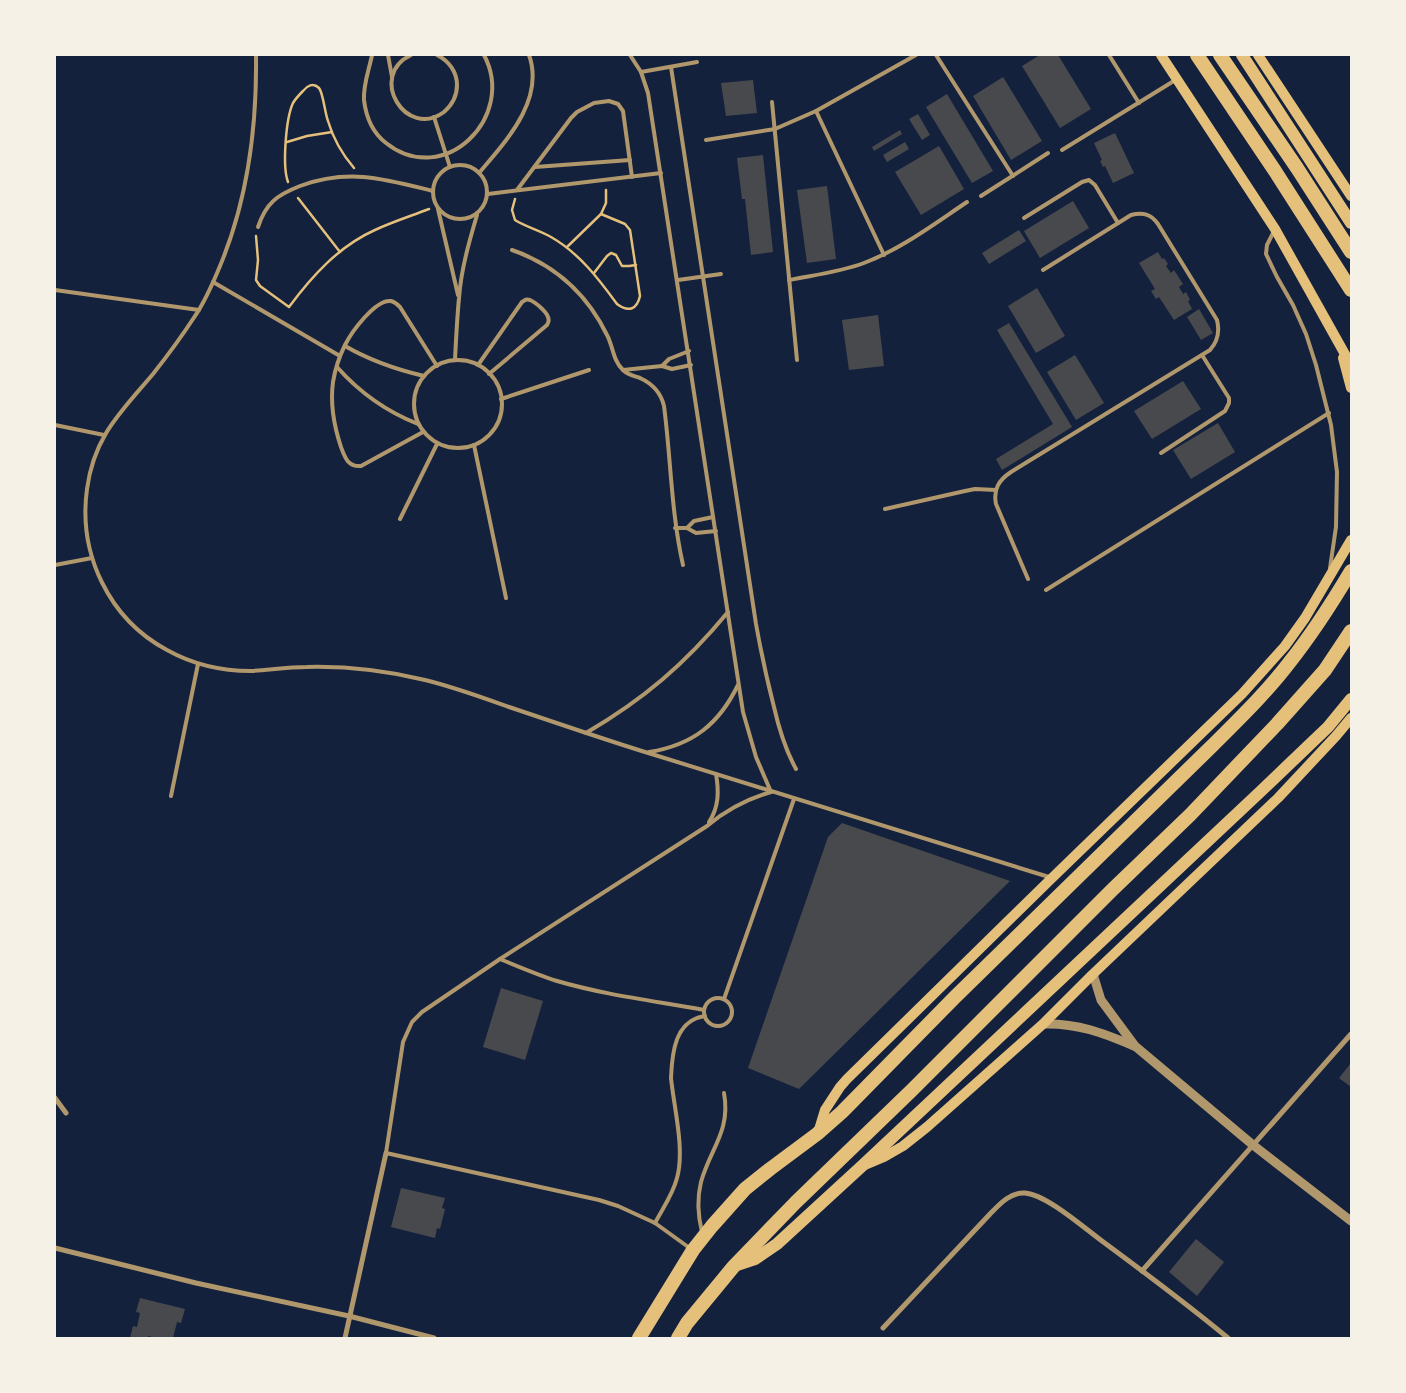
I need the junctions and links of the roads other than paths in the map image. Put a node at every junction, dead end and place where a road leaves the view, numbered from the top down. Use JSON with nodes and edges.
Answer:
{"nodes":[{"id":1,"x":256,"y":55,"type":"edge"},
{"id":2,"x":372,"y":55,"type":"edge"},
{"id":3,"x":388,"y":55,"type":"edge"},
{"id":4,"x":411,"y":55,"type":"edge"},
{"id":5,"x":437,"y":55,"type":"edge"},
{"id":6,"x":484,"y":55,"type":"edge"},
{"id":7,"x":529,"y":55,"type":"edge"},
{"id":8,"x":630,"y":55,"type":"edge"},
{"id":9,"x":916,"y":55,"type":"edge"},
{"id":10,"x":936,"y":55,"type":"edge"},
{"id":11,"x":1108,"y":55,"type":"edge"},
{"id":12,"x":1161,"y":55,"type":"edge"},
{"id":13,"x":1197,"y":55,"type":"edge"},
{"id":14,"x":1220,"y":55,"type":"edge"},
{"id":15,"x":1242,"y":55,"type":"edge"},
{"id":16,"x":1258,"y":55,"type":"edge"},
{"id":17,"x":697,"y":62,"type":"dead end"},
{"id":18,"x":671,"y":67,"type":"junction"},
{"id":19,"x":641,"y":72,"type":"junction"},
{"id":20,"x":392,"y":78,"type":"junction"},
{"id":21,"x":1176,"y":79,"type":"junction"},
{"id":22,"x":772,"y":102,"type":"dead end"},
{"id":23,"x":1139,"y":103,"type":"junction"},
{"id":24,"x":816,"y":111,"type":"junction"},
{"id":25,"x":434,"y":117,"type":"junction"},
{"id":26,"x":775,"y":129,"type":"junction"},
{"id":27,"x":706,"y":140,"type":"dead end"},
{"id":28,"x":1062,"y":150,"type":"dead end"},
{"id":29,"x":1048,"y":153,"type":"dead end"},
{"id":30,"x":446,"y":154,"type":"junction"},
{"id":31,"x":630,"y":160,"type":"junction"},
{"id":32,"x":450,"y":167,"type":"junction"},
{"id":33,"x":535,"y":167,"type":"junction"},
{"id":34,"x":479,"y":173,"type":"junction"},
{"id":35,"x":661,"y":174,"type":"junction"},
{"id":36,"x":1012,"y":176,"type":"junction"},
{"id":37,"x":632,"y":177,"type":"junction"},
{"id":38,"x":517,"y":190,"type":"junction"},
{"id":39,"x":433,"y":191,"type":"junction"},
{"id":40,"x":488,"y":194,"type":"junction"},
{"id":41,"x":981,"y":196,"type":"dead end"},
{"id":42,"x":1351,"y":196,"type":"edge"},
{"id":43,"x":967,"y":202,"type":"dead end"},
{"id":44,"x":437,"y":206,"type":"junction"},
{"id":45,"x":477,"y":214,"type":"junction"},
{"id":46,"x":1024,"y":218,"type":"dead end"},
{"id":47,"x":1118,"y":223,"type":"junction"},
{"id":48,"x":1351,"y":223,"type":"edge"},
{"id":49,"x":258,"y":227,"type":"road end"},
{"id":50,"x":1275,"y":229,"type":"junction"},
{"id":51,"x":512,"y":250,"type":"dead end"},
{"id":52,"x":1350,"y":250,"type":"edge"},
{"id":53,"x":884,"y":255,"type":"junction"},
{"id":54,"x":1043,"y":270,"type":"dead end"},
{"id":55,"x":721,"y":274,"type":"dead end"},
{"id":56,"x":703,"y":277,"type":"junction"},
{"id":57,"x":678,"y":280,"type":"junction"},
{"id":58,"x":789,"y":280,"type":"junction"},
{"id":59,"x":213,"y":282,"type":"junction"},
{"id":60,"x":55,"y":290,"type":"edge"},
{"id":61,"x":1351,"y":290,"type":"edge"},
{"id":62,"x":459,"y":297,"type":"junction"},
{"id":63,"x":199,"y":310,"type":"junction"},
{"id":64,"x":1339,"y":345,"type":"junction"},
{"id":65,"x":345,"y":346,"type":"junction"},
{"id":66,"x":1351,"y":350,"type":"edge"},
{"id":67,"x":689,"y":351,"type":"junction"},
{"id":68,"x":1202,"y":355,"type":"junction"},
{"id":69,"x":340,"y":356,"type":"junction"},
{"id":70,"x":455,"y":360,"type":"junction"},
{"id":71,"x":797,"y":360,"type":"dead end"},
{"id":72,"x":691,"y":365,"type":"junction"},
{"id":73,"x":1351,"y":365,"type":"edge"},
{"id":74,"x":337,"y":366,"type":"junction"},
{"id":75,"x":436,"y":366,"type":"junction"},
{"id":76,"x":478,"y":366,"type":"junction"},
{"id":77,"x":662,"y":366,"type":"junction"},
{"id":78,"x":589,"y":370,"type":"dead end"},
{"id":79,"x":623,"y":370,"type":"junction"},
{"id":80,"x":489,"y":374,"type":"junction"},
{"id":81,"x":424,"y":376,"type":"junction"},
{"id":82,"x":1351,"y":388,"type":"edge"},
{"id":83,"x":501,"y":399,"type":"junction"},
{"id":84,"x":1328,"y":413,"type":"junction"},
{"id":85,"x":418,"y":424,"type":"junction"},
{"id":86,"x":55,"y":425,"type":"edge"},
{"id":87,"x":423,"y":432,"type":"junction"},
{"id":88,"x":104,"y":435,"type":"junction"},
{"id":89,"x":437,"y":444,"type":"junction"},
{"id":90,"x":474,"y":446,"type":"junction"},
{"id":91,"x":1160,"y":453,"type":"dead end"},
{"id":92,"x":996,"y":490,"type":"junction"},
{"id":93,"x":884,"y":509,"type":"dead end"},
{"id":94,"x":714,"y":516,"type":"junction"},
{"id":95,"x":400,"y":519,"type":"dead end"},
{"id":96,"x":675,"y":528,"type":"junction"},
{"id":97,"x":686,"y":528,"type":"junction"},
{"id":98,"x":1351,"y":529,"type":"edge"},
{"id":99,"x":716,"y":532,"type":"junction"},
{"id":100,"x":1350,"y":544,"type":"edge"},
{"id":101,"x":92,"y":558,"type":"junction"},
{"id":102,"x":55,"y":565,"type":"edge"},
{"id":103,"x":683,"y":565,"type":"dead end"},
{"id":104,"x":1351,"y":571,"type":"edge"},
{"id":105,"x":1028,"y":579,"type":"dead end"},
{"id":106,"x":1328,"y":580,"type":"junction"},
{"id":107,"x":1046,"y":590,"type":"dead end"},
{"id":108,"x":506,"y":598,"type":"dead end"},
{"id":109,"x":728,"y":612,"type":"junction"},
{"id":110,"x":1351,"y":631,"type":"edge"},
{"id":111,"x":198,"y":664,"type":"junction"},
{"id":112,"x":738,"y":684,"type":"junction"},
{"id":113,"x":1351,"y":699,"type":"edge"},
{"id":114,"x":1351,"y":718,"type":"edge"},
{"id":115,"x":586,"y":733,"type":"junction"},
{"id":116,"x":646,"y":753,"type":"junction"},
{"id":117,"x":796,"y":769,"type":"dead end"},
{"id":118,"x":716,"y":774,"type":"junction"},
{"id":119,"x":771,"y":792,"type":"junction"},
{"id":120,"x":171,"y":796,"type":"dead end"},
{"id":121,"x":794,"y":799,"type":"junction"},
{"id":122,"x":707,"y":826,"type":"junction"},
{"id":123,"x":1052,"y":878,"type":"junction"},
{"id":124,"x":500,"y":959,"type":"junction"},
{"id":125,"x":1093,"y":974,"type":"junction"},
{"id":126,"x":724,"y":999,"type":"junction"},
{"id":127,"x":704,"y":1010,"type":"junction"},
{"id":128,"x":705,"y":1016,"type":"junction"},
{"id":129,"x":1043,"y":1024,"type":"junction"},
{"id":130,"x":1351,"y":1034,"type":"edge"},
{"id":131,"x":1135,"y":1046,"type":"junction"},
{"id":132,"x":724,"y":1093,"type":"dead end"},
{"id":133,"x":55,"y":1098,"type":"edge"},
{"id":134,"x":66,"y":1113,"type":"dead end"},
{"id":135,"x":817,"y":1134,"type":"junction"},
{"id":136,"x":1253,"y":1145,"type":"junction"},
{"id":137,"x":386,"y":1153,"type":"junction"},
{"id":138,"x":862,"y":1166,"type":"junction"},
{"id":139,"x":1351,"y":1221,"type":"edge"},
{"id":140,"x":655,"y":1223,"type":"junction"},
{"id":141,"x":703,"y":1236,"type":"junction"},
{"id":142,"x":55,"y":1248,"type":"edge"},
{"id":143,"x":693,"y":1250,"type":"junction"},
{"id":144,"x":734,"y":1266,"type":"junction"},
{"id":145,"x":1142,"y":1271,"type":"junction"},
{"id":146,"x":349,"y":1316,"type":"junction"},
{"id":147,"x":884,"y":1328,"type":"dead end"},
{"id":148,"x":345,"y":1338,"type":"edge"},
{"id":149,"x":434,"y":1338,"type":"edge"},
{"id":150,"x":640,"y":1338,"type":"edge"},
{"id":151,"x":678,"y":1338,"type":"edge"},
{"id":152,"x":1228,"y":1338,"type":"edge"}],
"edges":[{"from":1,"to":59,"type":"lane"},
{"from":2,"to":30,"type":"lane"},
{"from":3,"to":20,"type":"lane"},
{"from":4,"to":20,"type":"lane"},
{"from":5,"to":25,"type":"lane"},
{"from":6,"to":30,"type":"lane"},
{"from":7,"to":34,"type":"lane"},
{"from":8,"to":19,"type":"lane"},
{"from":9,"to":24,"type":"lane"},
{"from":10,"to":36,"type":"lane"},
{"from":11,"to":23,"type":"lane"},
{"from":12,"to":21,"type":"main road"},
{"from":13,"to":61,"type":"highway"},
{"from":14,"to":52,"type":"highway"},
{"from":15,"to":48,"type":"main road"},
{"from":16,"to":42,"type":"main road"},
{"from":17,"to":18,"type":"lane"},
{"from":18,"to":19,"type":"lane"},
{"from":18,"to":56,"type":"lane"},
{"from":19,"to":35,"type":"lane"},
{"from":20,"to":25,"type":"lane"},
{"from":21,"to":23,"type":"lane"},
{"from":21,"to":50,"type":"main road"},
{"from":22,"to":26,"type":"lane"},
{"from":23,"to":28,"type":"lane"},
{"from":24,"to":26,"type":"lane"},
{"from":24,"to":53,"type":"lane"},
{"from":25,"to":30,"type":"lane"},
{"from":26,"to":27,"type":"lane"},
{"from":26,"to":58,"type":"lane"},
{"from":29,"to":36,"type":"lane"},
{"from":30,"to":32,"type":"lane"},
{"from":31,"to":33,"type":"lane"},
{"from":31,"to":33,"type":"lane"},
{"from":31,"to":37,"type":"lane"},
{"from":32,"to":34,"type":"lane"},
{"from":32,"to":39,"type":"lane"},
{"from":33,"to":38,"type":"lane"},
{"from":34,"to":40,"type":"lane"},
{"from":35,"to":37,"type":"lane"},
{"from":35,"to":57,"type":"lane"},
{"from":36,"to":41,"type":"lane"},
{"from":37,"to":38,"type":"lane"},
{"from":38,"to":40,"type":"lane"},
{"from":39,"to":44,"type":"lane"},
{"from":39,"to":49,"type":"lane"},
{"from":40,"to":45,"type":"lane"},
{"from":43,"to":53,"type":"lane"},
{"from":44,"to":45,"type":"lane"},
{"from":44,"to":62,"type":"lane"},
{"from":45,"to":62,"type":"lane"},
{"from":46,"to":47,"type":"lane"},
{"from":47,"to":54,"type":"lane"},
{"from":47,"to":68,"type":"lane"},
{"from":50,"to":64,"type":"main road"},
{"from":50,"to":84,"type":"lane"},
{"from":51,"to":79,"type":"lane"},
{"from":53,"to":58,"type":"lane"},
{"from":55,"to":56,"type":"lane"},
{"from":56,"to":57,"type":"lane"},
{"from":56,"to":117,"type":"lane"},
{"from":57,"to":67,"type":"lane"},
{"from":58,"to":71,"type":"lane"},
{"from":59,"to":63,"type":"lane"},
{"from":59,"to":69,"type":"lane"},
{"from":60,"to":63,"type":"lane"},
{"from":62,"to":70,"type":"lane"},
{"from":63,"to":88,"type":"lane"},
{"from":64,"to":66,"type":"main road"},
{"from":64,"to":73,"type":"main road"},
{"from":64,"to":82,"type":"main road"},
{"from":65,"to":69,"type":"lane"},
{"from":65,"to":75,"type":"lane"},
{"from":65,"to":81,"type":"lane"},
{"from":67,"to":72,"type":"lane"},
{"from":67,"to":77,"type":"lane"},
{"from":68,"to":91,"type":"lane"},
{"from":68,"to":92,"type":"lane"},
{"from":69,"to":74,"type":"lane"},
{"from":70,"to":75,"type":"lane"},
{"from":70,"to":76,"type":"lane"},
{"from":72,"to":77,"type":"lane"},
{"from":72,"to":94,"type":"lane"},
{"from":74,"to":85,"type":"lane"},
{"from":74,"to":87,"type":"lane"},
{"from":75,"to":81,"type":"lane"},
{"from":76,"to":80,"type":"lane"},
{"from":76,"to":80,"type":"lane"},
{"from":77,"to":79,"type":"lane"},
{"from":78,"to":83,"type":"lane"},
{"from":79,"to":96,"type":"lane"},
{"from":80,"to":83,"type":"lane"},
{"from":81,"to":85,"type":"lane"},
{"from":83,"to":90,"type":"lane"},
{"from":84,"to":106,"type":"lane"},
{"from":84,"to":107,"type":"lane"},
{"from":85,"to":87,"type":"lane"},
{"from":86,"to":88,"type":"lane"},
{"from":87,"to":89,"type":"lane"},
{"from":88,"to":101,"type":"lane"},
{"from":89,"to":90,"type":"lane"},
{"from":89,"to":95,"type":"lane"},
{"from":90,"to":108,"type":"lane"},
{"from":92,"to":93,"type":"lane"},
{"from":92,"to":105,"type":"lane"},
{"from":94,"to":97,"type":"lane"},
{"from":94,"to":99,"type":"lane"},
{"from":96,"to":97,"type":"lane"},
{"from":96,"to":103,"type":"lane"},
{"from":97,"to":99,"type":"lane"},
{"from":98,"to":100,"type":"main road"},
{"from":99,"to":109,"type":"lane"},
{"from":100,"to":106,"type":"main road"},
{"from":101,"to":102,"type":"lane"},
{"from":101,"to":111,"type":"lane"},
{"from":104,"to":135,"type":"highway"},
{"from":106,"to":123,"type":"main road"},
{"from":109,"to":112,"type":"lane"},
{"from":109,"to":115,"type":"lane"},
{"from":110,"to":144,"type":"highway"},
{"from":111,"to":115,"type":"lane"},
{"from":111,"to":120,"type":"lane"},
{"from":112,"to":116,"type":"lane"},
{"from":112,"to":119,"type":"lane"},
{"from":113,"to":138,"type":"main road"},
{"from":114,"to":125,"type":"main road"},
{"from":115,"to":116,"type":"lane"},
{"from":116,"to":118,"type":"lane"},
{"from":118,"to":119,"type":"lane"},
{"from":118,"to":122,"type":"lane"},
{"from":119,"to":121,"type":"lane"},
{"from":119,"to":122,"type":"lane"},
{"from":121,"to":123,"type":"lane"},
{"from":121,"to":126,"type":"lane"},
{"from":122,"to":124,"type":"lane"},
{"from":123,"to":135,"type":"main road"},
{"from":124,"to":127,"type":"lane"},
{"from":124,"to":137,"type":"lane"},
{"from":125,"to":129,"type":"main road"},
{"from":125,"to":131,"type":"street"},
{"from":126,"to":127,"type":"lane"},
{"from":126,"to":128,"type":"lane"},
{"from":127,"to":128,"type":"lane"},
{"from":128,"to":140,"type":"lane"},
{"from":129,"to":131,"type":"street"},
{"from":129,"to":138,"type":"main road"},
{"from":130,"to":136,"type":"street"},
{"from":131,"to":136,"type":"street"},
{"from":132,"to":141,"type":"lane"},
{"from":133,"to":134,"type":"street"},
{"from":135,"to":141,"type":"highway"},
{"from":136,"to":139,"type":"street"},
{"from":136,"to":145,"type":"street"},
{"from":137,"to":140,"type":"lane"},
{"from":137,"to":146,"type":"street"},
{"from":138,"to":144,"type":"main road"},
{"from":140,"to":143,"type":"lane"},
{"from":141,"to":143,"type":"highway"},
{"from":142,"to":146,"type":"street"},
{"from":143,"to":150,"type":"highway"},
{"from":144,"to":151,"type":"highway"},
{"from":145,"to":147,"type":"street"},
{"from":145,"to":152,"type":"street"},
{"from":146,"to":148,"type":"street"},
{"from":146,"to":149,"type":"street"}]}
